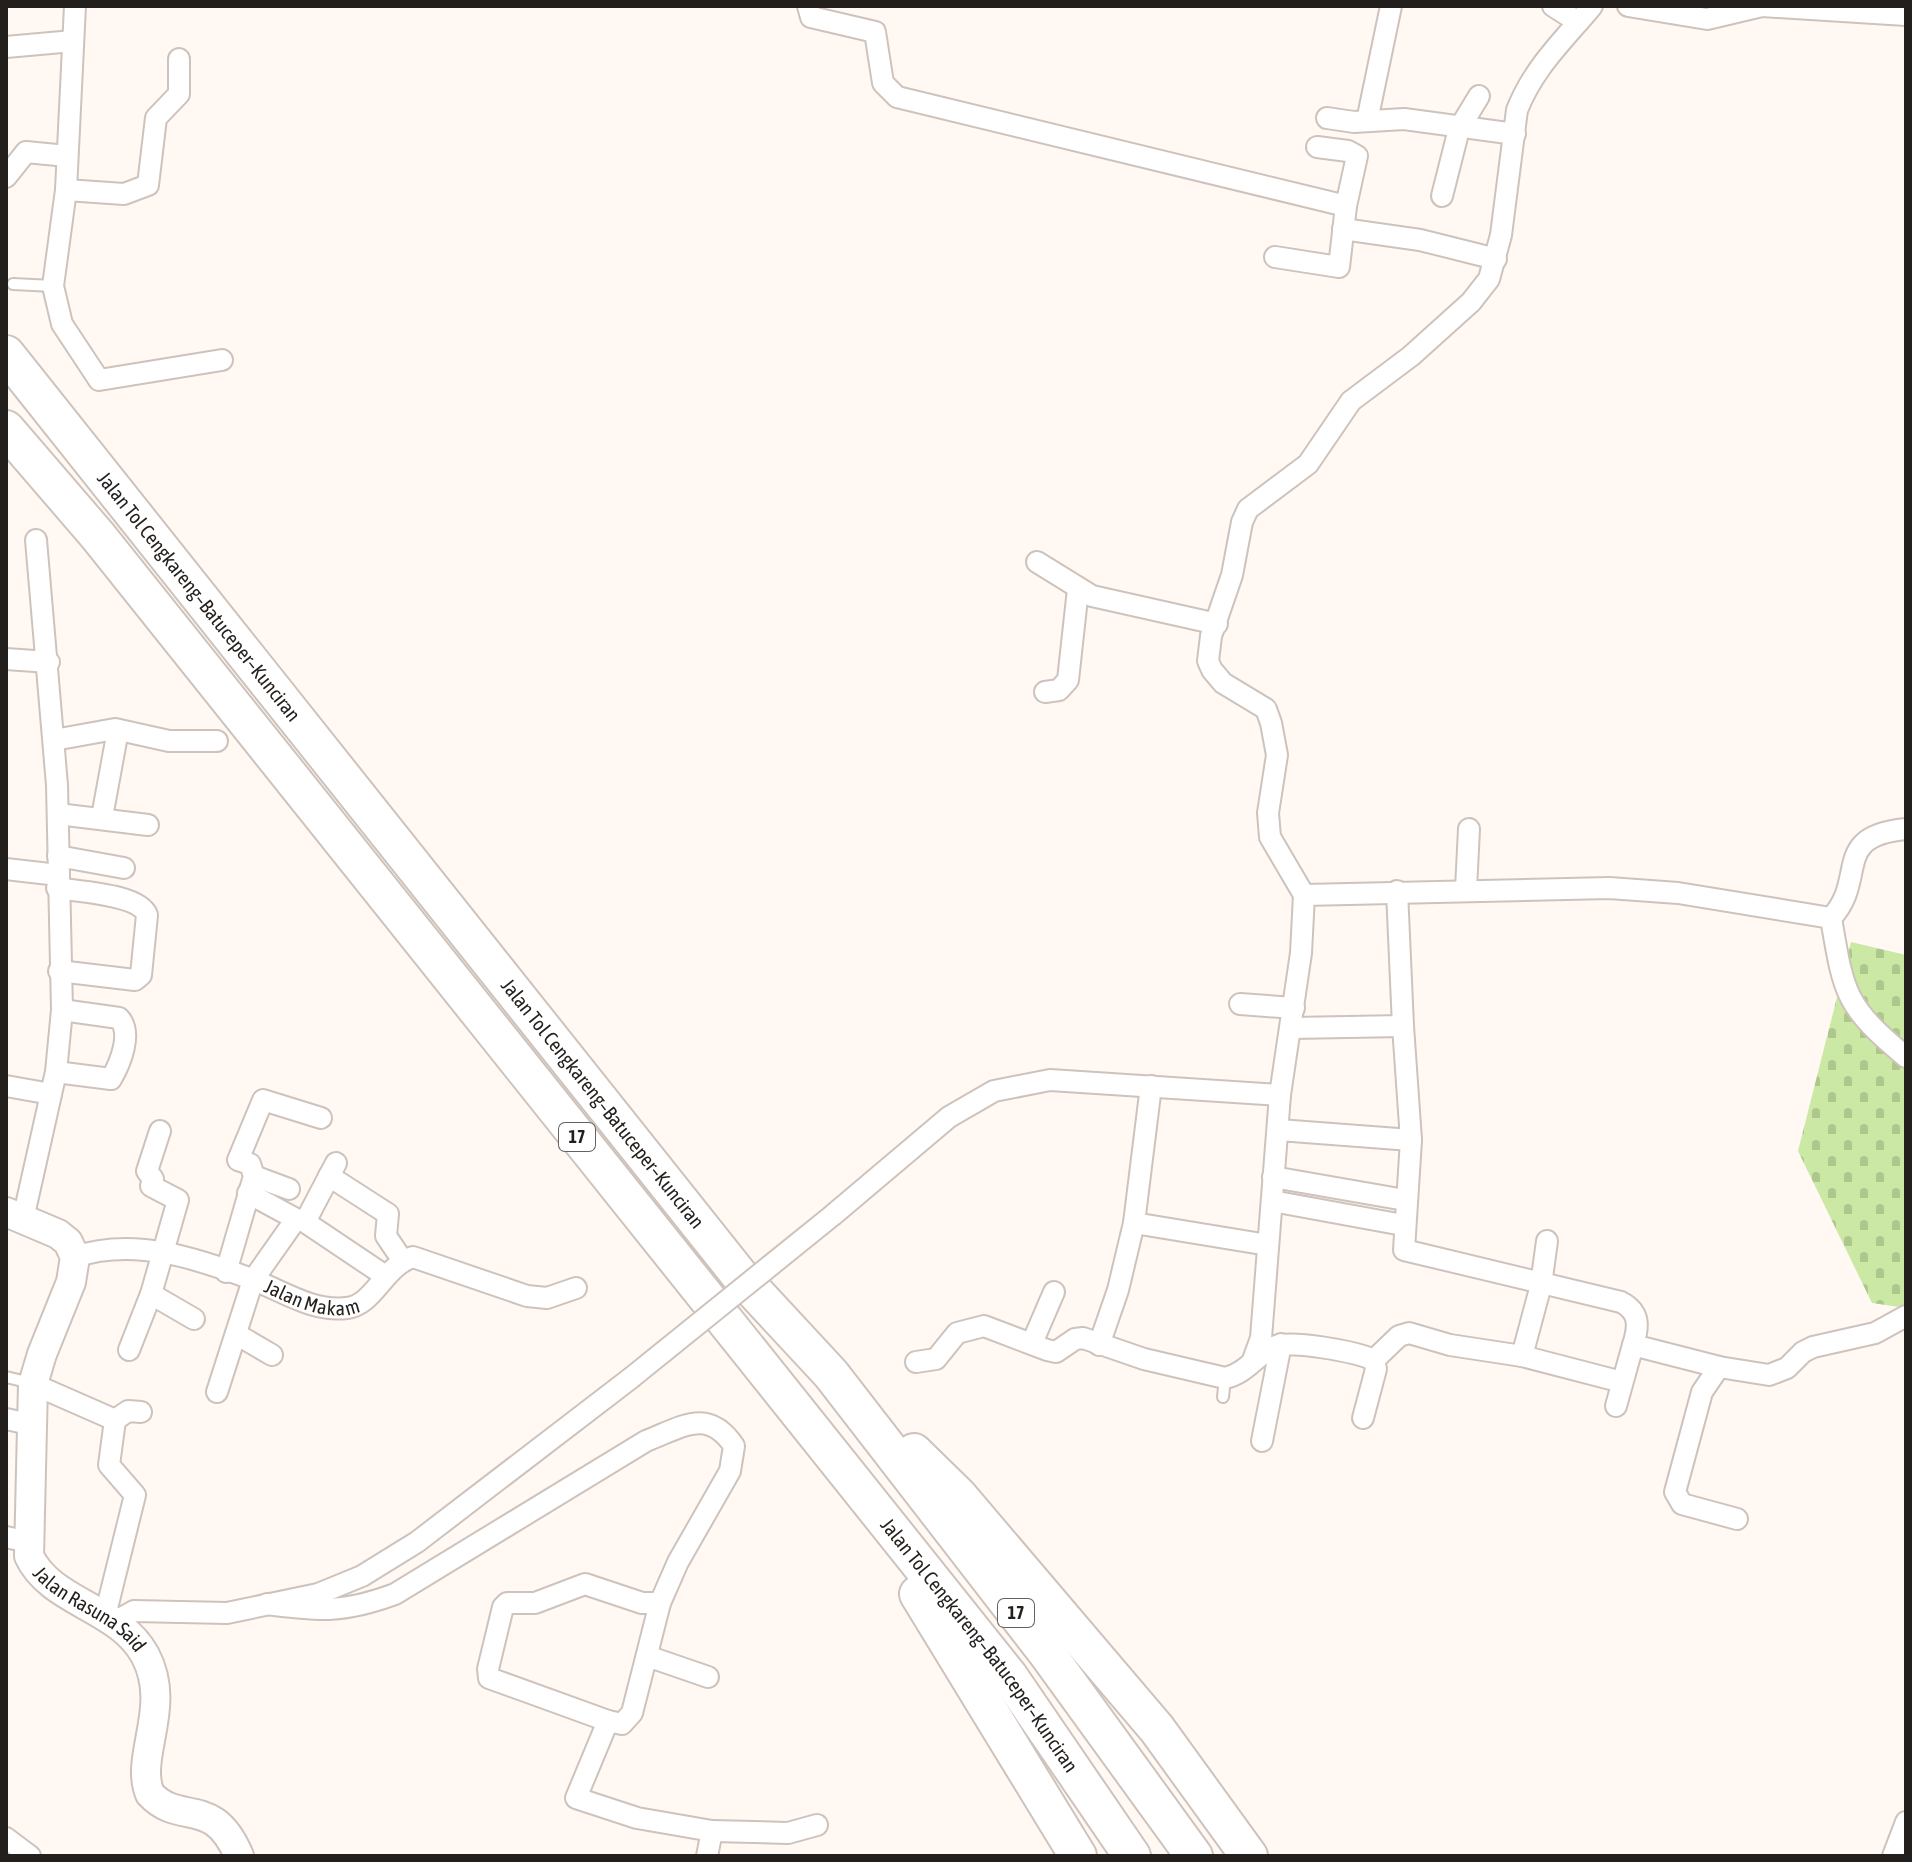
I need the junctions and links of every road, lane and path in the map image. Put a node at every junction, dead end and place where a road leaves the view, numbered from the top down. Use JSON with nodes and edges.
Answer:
{"nodes":[{"id":1,"x":75,"y":6,"type":"edge"},
{"id":2,"x":808,"y":6,"type":"edge"},
{"id":3,"x":1391,"y":6,"type":"edge"},
{"id":4,"x":1553,"y":6,"type":"edge"},
{"id":5,"x":1628,"y":6,"type":"edge"},
{"id":6,"x":1585,"y":14,"type":"edge"},
{"id":7,"x":1906,"y":15,"type":"edge"},
{"id":8,"x":73,"y":41,"type":"junction"},
{"id":9,"x":6,"y":47,"type":"edge"},
{"id":10,"x":179,"y":59,"type":"dead end"},
{"id":11,"x":1479,"y":96,"type":"dead end"},
{"id":12,"x":1327,"y":118,"type":"dead end"},
{"id":13,"x":1367,"y":121,"type":"junction"},
{"id":14,"x":1459,"y":129,"type":"junction"},
{"id":15,"x":1515,"y":134,"type":"junction"},
{"id":16,"x":1317,"y":147,"type":"dead end"},
{"id":17,"x":16,"y":153,"type":"edge"},
{"id":18,"x":67,"y":156,"type":"junction"},
{"id":19,"x":6,"y":177,"type":"edge"},
{"id":20,"x":66,"y":190,"type":"junction"},
{"id":21,"x":1442,"y":196,"type":"dead end"},
{"id":22,"x":1346,"y":206,"type":"junction"},
{"id":23,"x":1343,"y":229,"type":"junction"},
{"id":24,"x":1275,"y":257,"type":"dead end"},
{"id":25,"x":1496,"y":259,"type":"junction"},
{"id":26,"x":13,"y":284,"type":"dead end"},
{"id":27,"x":53,"y":286,"type":"junction"},
{"id":28,"x":6,"y":337,"type":"edge"},
{"id":29,"x":6,"y":354,"type":"edge"},
{"id":30,"x":222,"y":360,"type":"dead end"},
{"id":31,"x":47,"y":402,"type":"junction"},
{"id":32,"x":6,"y":429,"type":"edge"},
{"id":33,"x":36,"y":540,"type":"dead end"},
{"id":34,"x":1037,"y":562,"type":"dead end"},
{"id":35,"x":1078,"y":589,"type":"junction"},
{"id":36,"x":1217,"y":624,"type":"junction"},
{"id":37,"x":6,"y":659,"type":"edge"},
{"id":38,"x":49,"y":662,"type":"junction"},
{"id":39,"x":1045,"y":692,"type":"dead end"},
{"id":40,"x":118,"y":730,"type":"junction"},
{"id":41,"x":54,"y":740,"type":"junction"},
{"id":42,"x":217,"y":741,"type":"dead end"},
{"id":43,"x":58,"y":814,"type":"junction"},
{"id":44,"x":102,"y":817,"type":"junction"},
{"id":45,"x":148,"y":825,"type":"dead end"},
{"id":46,"x":1469,"y":829,"type":"dead end"},
{"id":47,"x":1906,"y":829,"type":"edge"},
{"id":48,"x":124,"y":868,"type":"dead end"},
{"id":49,"x":6,"y":869,"type":"edge"},
{"id":50,"x":58,"y":873,"type":"junction"},
{"id":51,"x":1466,"y":889,"type":"junction"},
{"id":52,"x":1397,"y":891,"type":"junction"},
{"id":53,"x":1304,"y":895,"type":"junction"},
{"id":54,"x":1831,"y":918,"type":"junction"},
{"id":55,"x":59,"y":971,"type":"junction"},
{"id":56,"x":1240,"y":1004,"type":"dead end"},
{"id":57,"x":62,"y":1010,"type":"junction"},
{"id":58,"x":1293,"y":1018,"type":"junction"},
{"id":59,"x":1403,"y":1026,"type":"junction"},
{"id":60,"x":1906,"y":1057,"type":"edge"},
{"id":61,"x":56,"y":1072,"type":"junction"},
{"id":62,"x":6,"y":1086,"type":"edge"},
{"id":63,"x":1151,"y":1086,"type":"junction"},
{"id":64,"x":51,"y":1094,"type":"junction"},
{"id":65,"x":1280,"y":1095,"type":"junction"},
{"id":66,"x":321,"y":1118,"type":"dead end"},
{"id":67,"x":1279,"y":1130,"type":"junction"},
{"id":68,"x":160,"y":1131,"type":"dead end"},
{"id":69,"x":1411,"y":1140,"type":"junction"},
{"id":70,"x":1273,"y":1177,"type":"junction"},
{"id":71,"x":251,"y":1185,"type":"junction"},
{"id":72,"x":289,"y":1189,"type":"dead end"},
{"id":73,"x":1405,"y":1200,"type":"junction"},
{"id":74,"x":1272,"y":1201,"type":"junction"},
{"id":75,"x":14,"y":1216,"type":"edge"},
{"id":76,"x":1134,"y":1223,"type":"junction"},
{"id":77,"x":1403,"y":1225,"type":"junction"},
{"id":78,"x":1547,"y":1241,"type":"dead end"},
{"id":79,"x":1268,"y":1245,"type":"junction"},
{"id":80,"x":164,"y":1254,"type":"junction"},
{"id":81,"x":75,"y":1257,"type":"junction"},
{"id":82,"x":403,"y":1261,"type":"junction"},
{"id":83,"x":226,"y":1272,"type":"junction"},
{"id":84,"x":384,"y":1275,"type":"junction"},
{"id":85,"x":253,"y":1280,"type":"junction"},
{"id":86,"x":1541,"y":1285,"type":"junction"},
{"id":87,"x":576,"y":1288,"type":"dead end"},
{"id":88,"x":1054,"y":1292,"type":"dead end"},
{"id":89,"x":151,"y":1294,"type":"junction"},
{"id":90,"x":1906,"y":1316,"type":"edge"},
{"id":91,"x":194,"y":1319,"type":"dead end"},
{"id":92,"x":236,"y":1334,"type":"junction"},
{"id":93,"x":1032,"y":1343,"type":"junction"},
{"id":94,"x":1281,"y":1344,"type":"junction"},
{"id":95,"x":1099,"y":1345,"type":"junction"},
{"id":96,"x":1633,"y":1345,"type":"junction"},
{"id":97,"x":129,"y":1350,"type":"dead end"},
{"id":98,"x":272,"y":1355,"type":"dead end"},
{"id":99,"x":1522,"y":1356,"type":"junction"},
{"id":100,"x":1253,"y":1360,"type":"junction"},
{"id":101,"x":1374,"y":1360,"type":"junction"},
{"id":102,"x":916,"y":1362,"type":"dead end"},
{"id":103,"x":1719,"y":1367,"type":"junction"},
{"id":104,"x":831,"y":1374,"type":"junction"},
{"id":105,"x":20,"y":1381,"type":"edge"},
{"id":106,"x":1622,"y":1382,"type":"junction"},
{"id":107,"x":217,"y":1392,"type":"dead end"},
{"id":108,"x":1616,"y":1406,"type":"dead end"},
{"id":109,"x":141,"y":1412,"type":"dead end"},
{"id":110,"x":1363,"y":1418,"type":"dead end"},
{"id":111,"x":6,"y":1419,"type":"edge"},
{"id":112,"x":115,"y":1420,"type":"junction"},
{"id":113,"x":34,"y":1425,"type":"junction"},
{"id":114,"x":1262,"y":1441,"type":"dead end"},
{"id":115,"x":832,"y":1456,"type":"junction"},
{"id":116,"x":1737,"y":1519,"type":"dead end"},
{"id":117,"x":17,"y":1539,"type":"edge"},
{"id":118,"x":660,"y":1603,"type":"junction"},
{"id":119,"x":267,"y":1604,"type":"junction"},
{"id":120,"x":110,"y":1619,"type":"junction"},
{"id":121,"x":647,"y":1656,"type":"junction"},
{"id":122,"x":708,"y":1677,"type":"dead end"},
{"id":123,"x":608,"y":1721,"type":"junction"},
{"id":124,"x":1906,"y":1822,"type":"edge"},
{"id":125,"x":817,"y":1825,"type":"dead end"},
{"id":126,"x":712,"y":1831,"type":"junction"},
{"id":127,"x":7,"y":1840,"type":"edge"},
{"id":128,"x":30,"y":1856,"type":"edge"},
{"id":129,"x":239,"y":1856,"type":"edge"},
{"id":130,"x":707,"y":1856,"type":"edge"},
{"id":131,"x":1078,"y":1856,"type":"edge"},
{"id":132,"x":1132,"y":1856,"type":"edge"},
{"id":133,"x":1194,"y":1856,"type":"edge"},
{"id":134,"x":1249,"y":1856,"type":"edge"},
{"id":135,"x":1893,"y":1856,"type":"edge"}],
"edges":[{"from":1,"to":8,"type":"street"},
{"from":2,"to":22,"type":"street"},
{"from":3,"to":13,"type":"street"},
{"from":4,"to":6,"type":"street"},
{"from":5,"to":7,"type":"street"},
{"from":6,"to":15,"type":"street"},
{"from":8,"to":9,"type":"street"},
{"from":8,"to":18,"type":"street"},
{"from":10,"to":20,"type":"street"},
{"from":11,"to":14,"type":"street"},
{"from":12,"to":13,"type":"street"},
{"from":13,"to":14,"type":"street"},
{"from":14,"to":15,"type":"street"},
{"from":14,"to":21,"type":"street"},
{"from":15,"to":25,"type":"street"},
{"from":16,"to":22,"type":"street"},
{"from":17,"to":18,"type":"street"},
{"from":17,"to":19,"type":"street"},
{"from":18,"to":20,"type":"street"},
{"from":20,"to":27,"type":"street"},
{"from":22,"to":23,"type":"street"},
{"from":23,"to":24,"type":"street"},
{"from":23,"to":25,"type":"street"},
{"from":25,"to":36,"type":"street"},
{"from":26,"to":27,"type":"lane"},
{"from":27,"to":30,"type":"street"},
{"from":28,"to":31,"type":"highway"},
{"from":29,"to":31,"type":"highway","name":"Jalan Tol Cengkareng–Batuceper–Kunciran","number":"17"},
{"from":31,"to":104,"type":"highway","name":"Jalan Tol Cengkareng–Batuceper–Kunciran","number":"17"},
{"from":32,"to":115,"type":"highway","name":"Jalan Tol Cengkareng–Batuceper–Kunciran","number":"17"},
{"from":33,"to":38,"type":"street"},
{"from":34,"to":35,"type":"street"},
{"from":35,"to":36,"type":"street"},
{"from":35,"to":39,"type":"street"},
{"from":36,"to":53,"type":"street"},
{"from":37,"to":38,"type":"street"},
{"from":38,"to":41,"type":"street"},
{"from":40,"to":41,"type":"street"},
{"from":40,"to":42,"type":"street"},
{"from":40,"to":44,"type":"street"},
{"from":41,"to":43,"type":"street"},
{"from":43,"to":44,"type":"street"},
{"from":43,"to":50,"type":"street"},
{"from":44,"to":45,"type":"street"},
{"from":46,"to":51,"type":"street"},
{"from":47,"to":54,"type":"street"},
{"from":48,"to":50,"type":"street"},
{"from":49,"to":50,"type":"street"},
{"from":50,"to":55,"type":"street"},
{"from":50,"to":55,"type":"street"},
{"from":51,"to":52,"type":"street"},
{"from":51,"to":54,"type":"street"},
{"from":52,"to":53,"type":"street"},
{"from":52,"to":59,"type":"street"},
{"from":53,"to":58,"type":"street"},
{"from":54,"to":60,"type":"street"},
{"from":55,"to":57,"type":"street"},
{"from":56,"to":58,"type":"street"},
{"from":57,"to":61,"type":"street"},
{"from":57,"to":61,"type":"street"},
{"from":58,"to":59,"type":"street"},
{"from":58,"to":65,"type":"street"},
{"from":59,"to":69,"type":"street"},
{"from":61,"to":64,"type":"street"},
{"from":62,"to":64,"type":"street"},
{"from":63,"to":65,"type":"street"},
{"from":63,"to":76,"type":"street"},
{"from":63,"to":119,"type":"street","bridge":true},
{"from":64,"to":75,"type":"street"},
{"from":65,"to":67,"type":"street"},
{"from":66,"to":71,"type":"street"},
{"from":67,"to":69,"type":"street"},
{"from":67,"to":70,"type":"street"},
{"from":68,"to":80,"type":"street"},
{"from":69,"to":73,"type":"street"},
{"from":70,"to":73,"type":"street"},
{"from":70,"to":74,"type":"street"},
{"from":71,"to":72,"type":"street"},
{"from":71,"to":83,"type":"street"},
{"from":71,"to":85,"type":"street"},
{"from":73,"to":77,"type":"street"},
{"from":74,"to":77,"type":"street"},
{"from":74,"to":79,"type":"street"},
{"from":75,"to":81,"type":"main road"},
{"from":76,"to":79,"type":"street"},
{"from":76,"to":95,"type":"street"},
{"from":77,"to":86,"type":"street"},
{"from":78,"to":86,"type":"street"},
{"from":79,"to":100,"type":"street"},
{"from":80,"to":81,"type":"street","name":"Jalan Makam"},
{"from":80,"to":83,"type":"street","name":"Jalan Makam"},
{"from":80,"to":89,"type":"street"},
{"from":81,"to":105,"type":"main road","name":"Jalan Rasuna Said"},
{"from":82,"to":84,"type":"street","name":"Jalan Makam"},
{"from":82,"to":84,"type":"street"},
{"from":82,"to":87,"type":"street"},
{"from":83,"to":85,"type":"street","name":"Jalan Makam"},
{"from":84,"to":85,"type":"street","name":"Jalan Makam"},
{"from":85,"to":92,"type":"street"},
{"from":86,"to":96,"type":"street"},
{"from":86,"to":99,"type":"street"},
{"from":88,"to":93,"type":"street"},
{"from":89,"to":91,"type":"street"},
{"from":89,"to":97,"type":"street"},
{"from":90,"to":103,"type":"street"},
{"from":92,"to":98,"type":"street"},
{"from":92,"to":107,"type":"street"},
{"from":93,"to":95,"type":"street"},
{"from":93,"to":102,"type":"street"},
{"from":94,"to":100,"type":"street"},
{"from":94,"to":101,"type":"street"},
{"from":94,"to":114,"type":"street"},
{"from":95,"to":100,"type":"street"},
{"from":96,"to":103,"type":"street"},
{"from":96,"to":106,"type":"street"},
{"from":99,"to":101,"type":"street"},
{"from":99,"to":106,"type":"street"},
{"from":101,"to":110,"type":"street"},
{"from":103,"to":116,"type":"street"},
{"from":104,"to":133,"type":"highway","name":"Jalan Tol Cengkareng–Batuceper–Kunciran","number":"17"},
{"from":104,"to":134,"type":"highway"},
{"from":105,"to":112,"type":"street"},
{"from":105,"to":113,"type":"main road","name":"Jalan Rasuna Said"},
{"from":106,"to":108,"type":"street"},
{"from":109,"to":112,"type":"street"},
{"from":111,"to":113,"type":"street"},
{"from":112,"to":120,"type":"street"},
{"from":113,"to":117,"type":"main road","name":"Jalan Rasuna Said"},
{"from":115,"to":131,"type":"highway"},
{"from":115,"to":132,"type":"highway","name":"Jalan Tol Cengkareng–Batuceper–Kunciran","number":"17"},
{"from":117,"to":120,"type":"main road","name":"Jalan Rasuna Said"},
{"from":118,"to":119,"type":"street"},
{"from":118,"to":121,"type":"street"},
{"from":118,"to":123,"type":"street"},
{"from":119,"to":120,"type":"street"},
{"from":120,"to":129,"type":"main road","name":"Jalan Rasuna Said"},
{"from":121,"to":122,"type":"street"},
{"from":121,"to":123,"type":"street"},
{"from":123,"to":126,"type":"street"},
{"from":124,"to":135,"type":"street"},
{"from":125,"to":126,"type":"street"},
{"from":126,"to":130,"type":"street"},
{"from":127,"to":128,"type":"street"}]}
